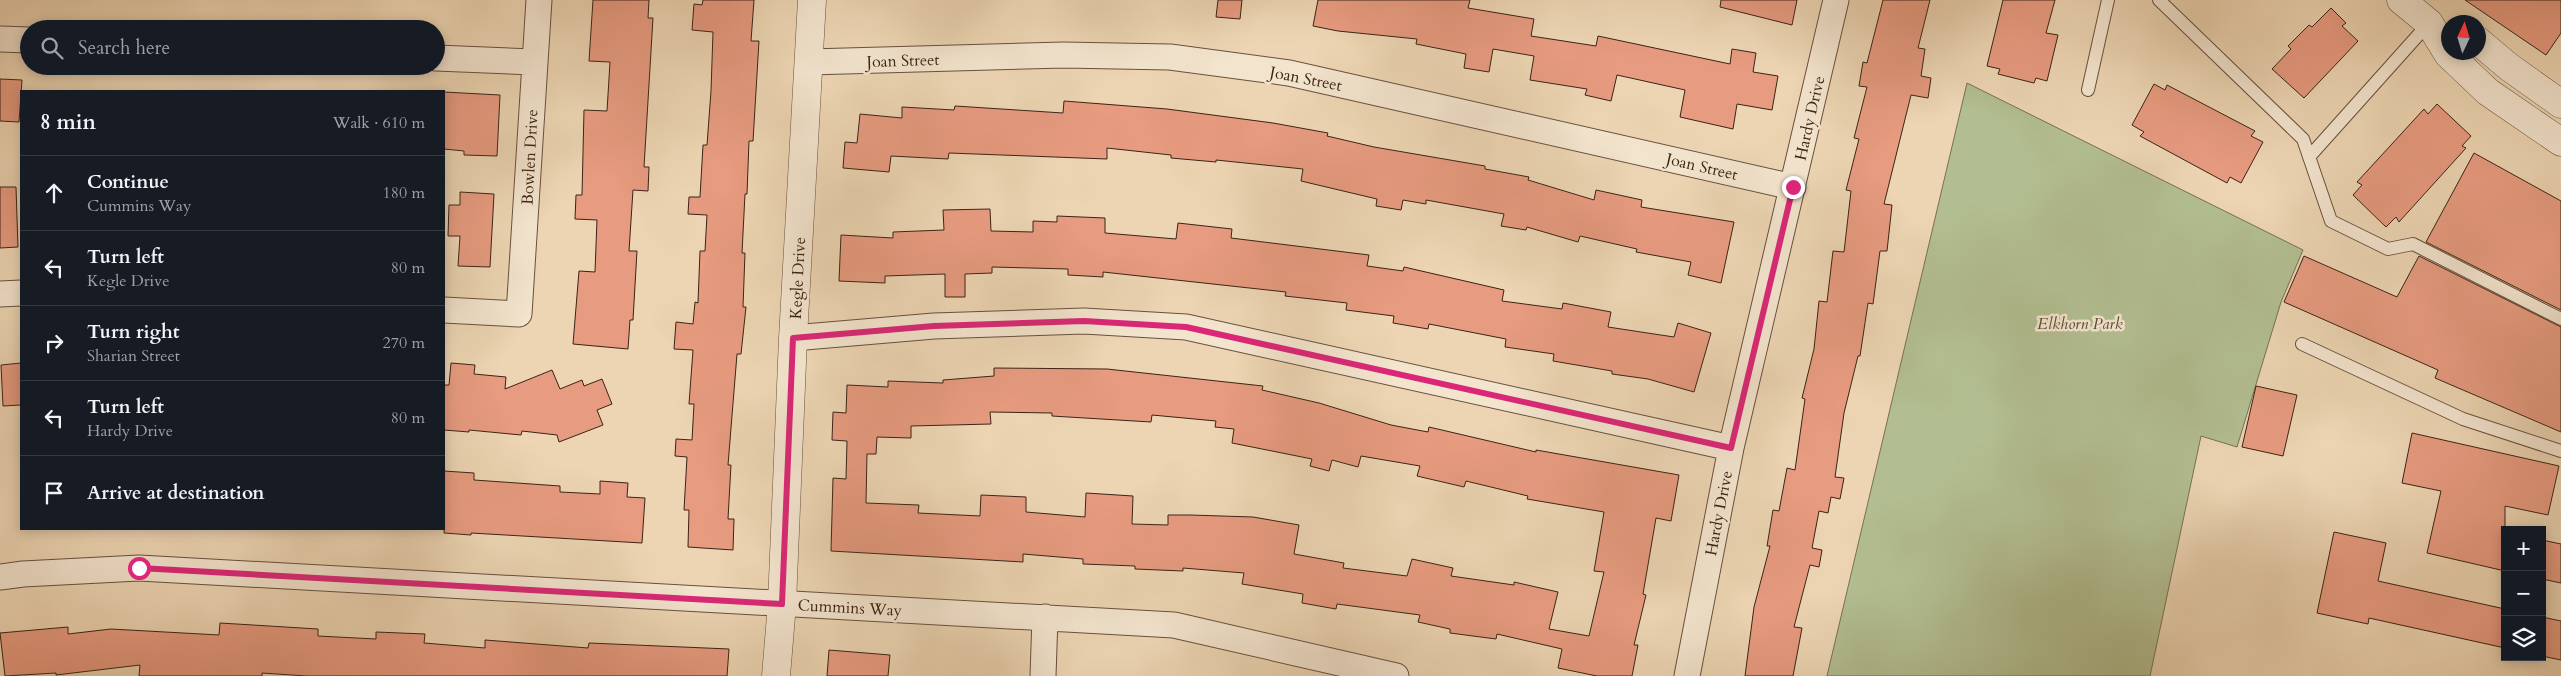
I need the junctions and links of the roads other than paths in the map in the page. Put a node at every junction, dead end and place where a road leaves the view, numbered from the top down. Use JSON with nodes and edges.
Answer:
{"nodes":[{"id":1,"x":539,"y":0,"type":"edge"},
{"id":2,"x":812,"y":0,"type":"edge"},
{"id":3,"x":1836,"y":0,"type":"edge"},
{"id":4,"x":2108,"y":0,"type":"edge"},
{"id":5,"x":2160,"y":0,"type":"edge"},
{"id":6,"x":2401,"y":0,"type":"edge"},
{"id":7,"x":2439,"y":26,"type":"edge"},
{"id":8,"x":0,"y":39,"type":"edge"},
{"id":9,"x":20,"y":40,"type":"edge"},
{"id":10,"x":2486,"y":48,"type":"edge"},
{"id":11,"x":445,"y":58,"type":"edge"},
{"id":12,"x":534,"y":62,"type":"junction"},
{"id":13,"x":809,"y":62,"type":"junction"},
{"id":14,"x":2088,"y":90,"type":"dead end"},
{"id":15,"x":2561,"y":104,"type":"edge"},
{"id":16,"x":2561,"y":142,"type":"edge"},
{"id":17,"x":2309,"y":157,"type":"junction"},
{"id":18,"x":1793,"y":187,"type":"junction"},
{"id":19,"x":20,"y":293,"type":"edge"},
{"id":20,"x":0,"y":294,"type":"edge"},
{"id":21,"x":445,"y":310,"type":"edge"},
{"id":22,"x":2561,"y":319,"type":"edge"},
{"id":23,"x":793,"y":338,"type":"junction"},
{"id":24,"x":2302,"y":344,"type":"dead end"},
{"id":25,"x":1731,"y":448,"type":"junction"},
{"id":26,"x":2561,"y":451,"type":"edge"},
{"id":27,"x":0,"y":578,"type":"edge"},
{"id":28,"x":782,"y":604,"type":"junction"},
{"id":29,"x":1045,"y":617,"type":"junction"},
{"id":30,"x":776,"y":676,"type":"edge"},
{"id":31,"x":1043,"y":676,"type":"edge"},
{"id":32,"x":1396,"y":676,"type":"edge"},
{"id":33,"x":1687,"y":676,"type":"edge"}],
"edges":[{"from":1,"to":12,"type":"street","name":"Bowlen Drive"},
{"from":2,"to":13,"type":"street","name":"Kegle Drive"},
{"from":3,"to":18,"type":"street","name":"Hardy Drive"},
{"from":4,"to":14,"type":"lane"},
{"from":5,"to":17,"type":"lane"},
{"from":6,"to":7,"type":"street"},
{"from":7,"to":16,"type":"street"},
{"from":7,"to":17,"type":"lane"},
{"from":8,"to":9,"type":"street"},
{"from":10,"to":15,"type":"street"},
{"from":11,"to":12,"type":"street"},
{"from":12,"to":21,"type":"street","name":"Bowlen Drive"},
{"from":13,"to":18,"type":"street","name":"Joan Street"},
{"from":13,"to":23,"type":"street","name":"Kegle Drive"},
{"from":17,"to":22,"type":"lane"},
{"from":18,"to":25,"type":"street","name":"Hardy Drive"},
{"from":19,"to":20,"type":"street"},
{"from":23,"to":25,"type":"street"},
{"from":23,"to":28,"type":"street","name":"Kegle Drive"},
{"from":24,"to":26,"type":"lane"},
{"from":25,"to":33,"type":"street","name":"Hardy Drive"},
{"from":27,"to":28,"type":"street","name":"Cummins Way"},
{"from":28,"to":29,"type":"street","name":"Cummins Way"},
{"from":28,"to":30,"type":"street","name":"Kegle Drive"},
{"from":29,"to":31,"type":"street"},
{"from":29,"to":32,"type":"street","name":"Cummins Way"}]}
